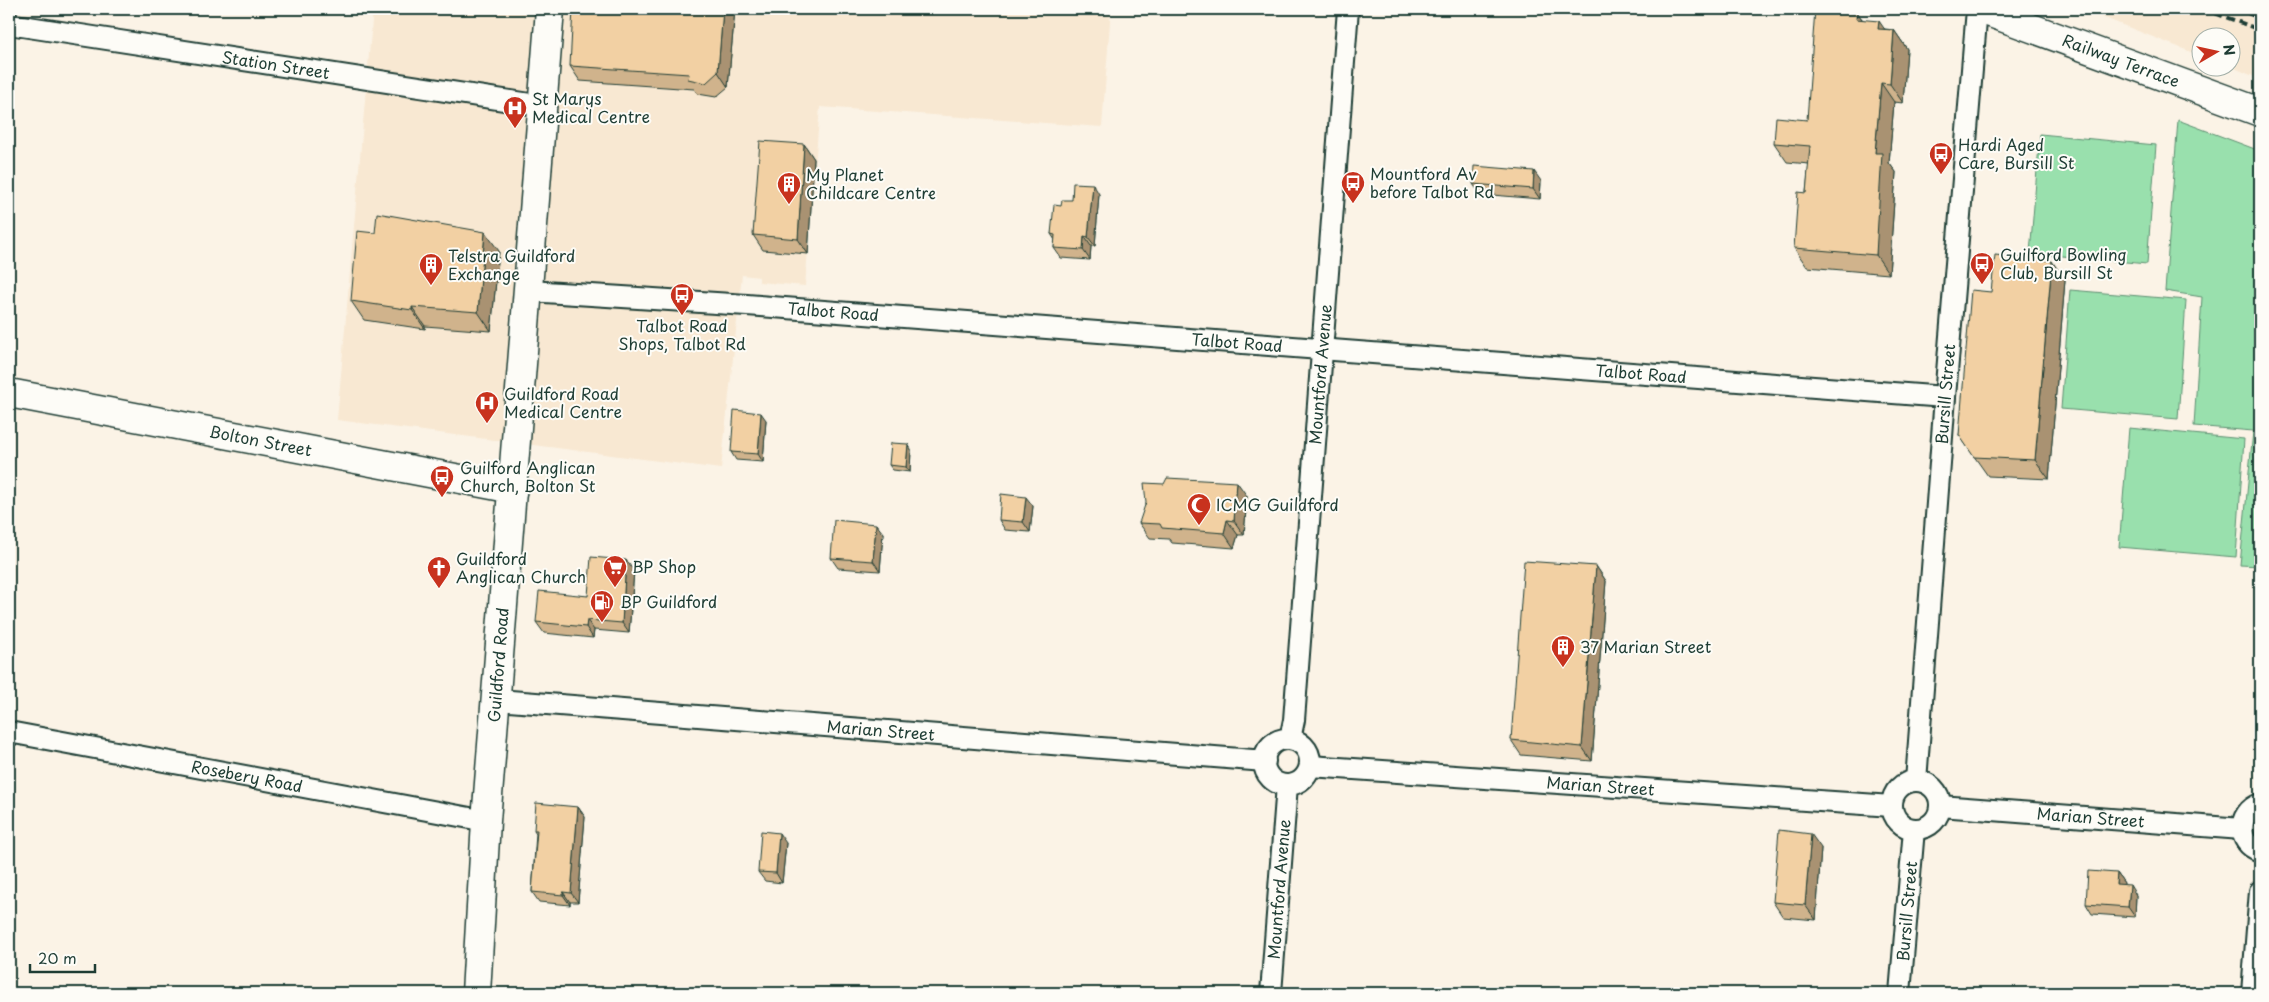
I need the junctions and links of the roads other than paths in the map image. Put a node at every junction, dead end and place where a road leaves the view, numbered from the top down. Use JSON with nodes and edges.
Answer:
{"nodes":[{"id":1,"x":550,"y":9,"type":"edge"},
{"id":2,"x":1348,"y":9,"type":"edge"},
{"id":3,"x":1979,"y":9,"type":"edge"},
{"id":4,"x":9,"y":24,"type":"edge"},
{"id":5,"x":543,"y":106,"type":"junction"},
{"id":6,"x":2260,"y":112,"type":"edge"},
{"id":7,"x":529,"y":291,"type":"junction"},
{"id":8,"x":1322,"y":350,"type":"junction"},
{"id":9,"x":9,"y":393,"type":"edge"},
{"id":10,"x":1945,"y":396,"type":"junction"},
{"id":11,"x":513,"y":489,"type":"junction"},
{"id":12,"x":497,"y":700,"type":"junction"},
{"id":13,"x":9,"y":732,"type":"edge"},
{"id":14,"x":1290,"y":739,"type":"junction"},
{"id":15,"x":1265,"y":760,"type":"junction"},
{"id":16,"x":1310,"y":766,"type":"junction"},
{"id":17,"x":1916,"y":781,"type":"junction"},
{"id":18,"x":1287,"y":785,"type":"junction"},
{"id":19,"x":2260,"y":804,"type":"edge"},
{"id":20,"x":1892,"y":806,"type":"junction"},
{"id":21,"x":1940,"y":806,"type":"junction"},
{"id":22,"x":486,"y":821,"type":"junction"},
{"id":23,"x":1914,"y":829,"type":"junction"},
{"id":24,"x":2242,"y":829,"type":"junction"},
{"id":25,"x":2260,"y":851,"type":"edge"},
{"id":26,"x":2260,"y":891,"type":"edge"},
{"id":27,"x":476,"y":993,"type":"edge"},
{"id":28,"x":1271,"y":993,"type":"edge"},
{"id":29,"x":1900,"y":993,"type":"edge"},
{"id":30,"x":2252,"y":993,"type":"edge"}],
"edges":[{"from":1,"to":5,"type":"street","name":"Guildford Road"},
{"from":2,"to":8,"type":"street","name":"Mountford Avenue"},
{"from":3,"to":6,"type":"street","name":"Railway Terrace"},
{"from":3,"to":10,"type":"street","name":"Bursill Street"},
{"from":4,"to":5,"type":"street","name":"Station Street"},
{"from":5,"to":7,"type":"street","name":"Guildford Road"},
{"from":7,"to":8,"type":"street","name":"Talbot Road"},
{"from":7,"to":11,"type":"street","name":"Guildford Road"},
{"from":8,"to":10,"type":"street","name":"Talbot Road"},
{"from":8,"to":14,"type":"street","name":"Mountford Avenue"},
{"from":9,"to":11,"type":"street","name":"Bolton Street"},
{"from":10,"to":17,"type":"street","name":"Bursill Street"},
{"from":11,"to":12,"type":"street","name":"Guildford Road"},
{"from":12,"to":15,"type":"street","name":"Marian Street"},
{"from":12,"to":22,"type":"street","name":"Guildford Road"},
{"from":13,"to":22,"type":"street","name":"Rosebery Road"},
{"from":14,"to":15,"type":"street"},
{"from":14,"to":16,"type":"street"},
{"from":15,"to":18,"type":"street"},
{"from":16,"to":18,"type":"street"},
{"from":16,"to":20,"type":"street","name":"Marian Street"},
{"from":17,"to":20,"type":"street"},
{"from":17,"to":21,"type":"street"},
{"from":18,"to":28,"type":"street","name":"Mountford Avenue"},
{"from":19,"to":24,"type":"street"},
{"from":20,"to":23,"type":"street"},
{"from":21,"to":23,"type":"street"},
{"from":21,"to":24,"type":"street","name":"Marian Street"},
{"from":22,"to":27,"type":"street","name":"Guildford Road"},
{"from":23,"to":29,"type":"street","name":"Bursill Street"},
{"from":24,"to":25,"type":"street"},
{"from":26,"to":30,"type":"street"}]}
